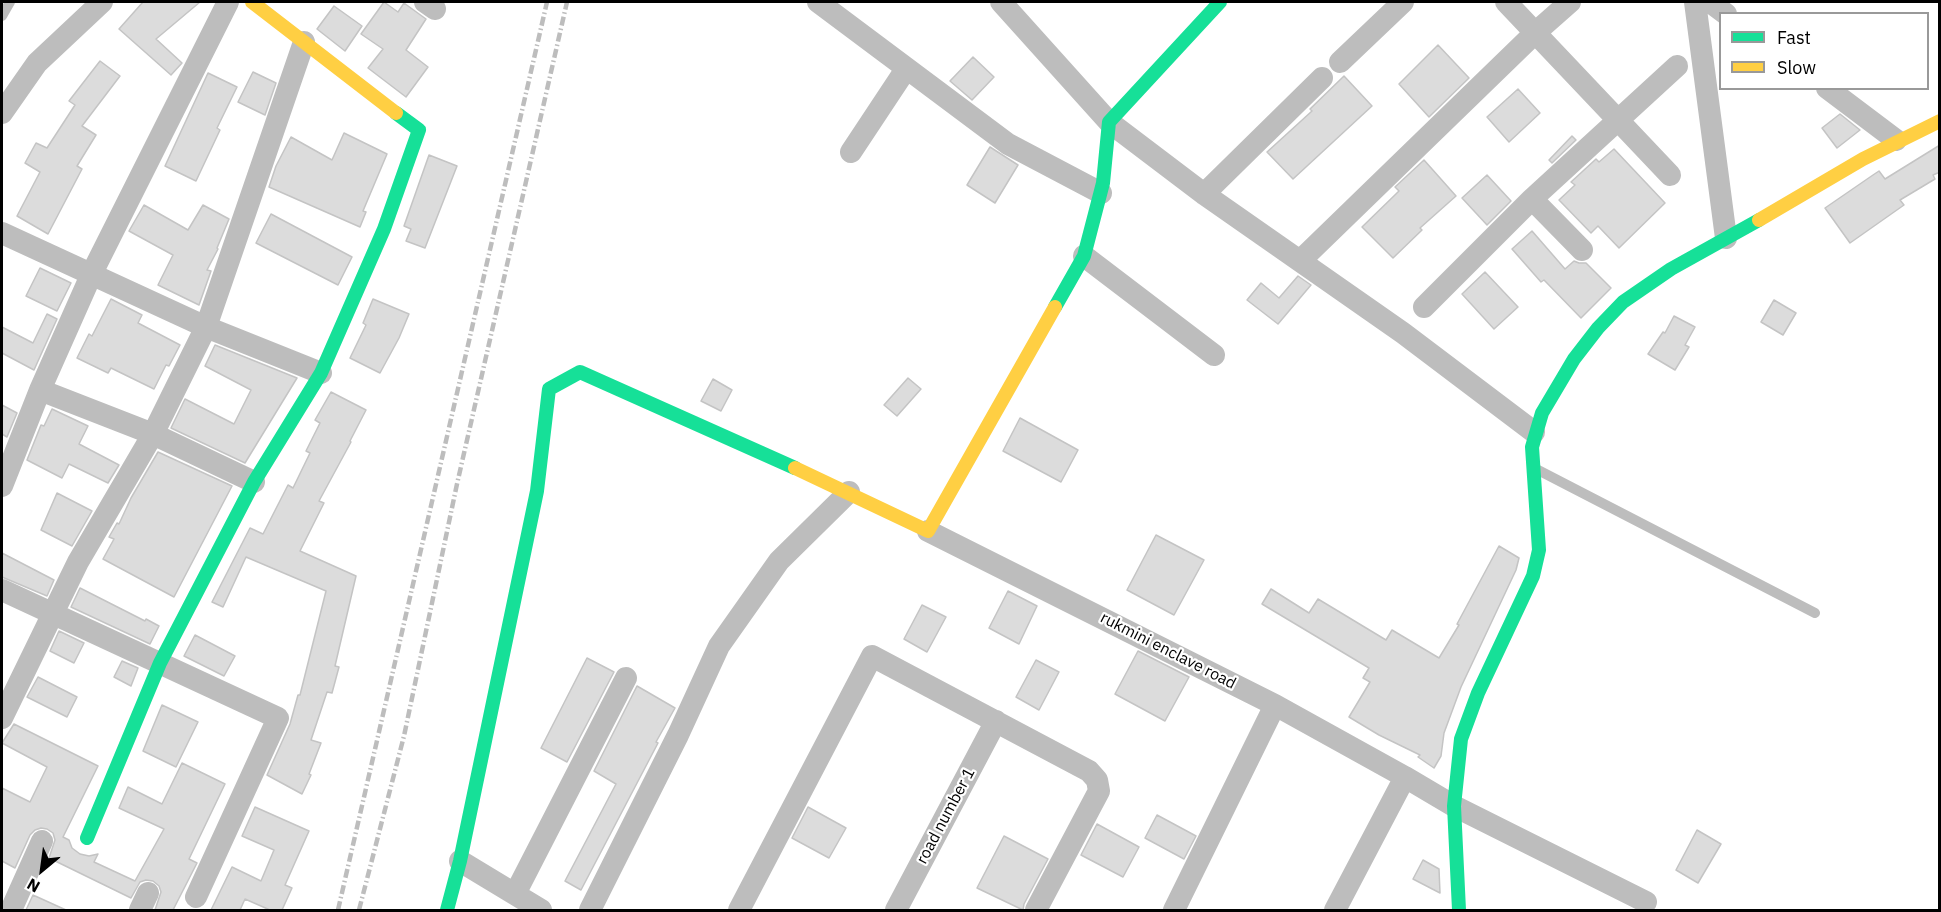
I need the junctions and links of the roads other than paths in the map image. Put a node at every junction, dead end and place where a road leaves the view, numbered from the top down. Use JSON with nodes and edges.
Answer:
{"nodes":[{"id":1,"x":10,"y":2,"type":"edge"},
{"id":2,"x":102,"y":2,"type":"edge"},
{"id":3,"x":228,"y":2,"type":"edge"},
{"id":4,"x":252,"y":2,"type":"edge"},
{"id":5,"x":818,"y":2,"type":"edge"},
{"id":6,"x":1001,"y":2,"type":"edge"},
{"id":7,"x":1220,"y":2,"type":"edge"},
{"id":8,"x":1404,"y":2,"type":"edge"},
{"id":9,"x":1506,"y":2,"type":"edge"},
{"id":10,"x":1570,"y":2,"type":"edge"},
{"id":11,"x":1695,"y":2,"type":"edge"},
{"id":12,"x":1710,"y":2,"type":"edge"},
{"id":13,"x":1723,"y":12,"type":"edge"},
{"id":14,"x":2,"y":16,"type":"edge"},
{"id":15,"x":1536,"y":32,"type":"junction"},
{"id":16,"x":304,"y":42,"type":"junction"},
{"id":17,"x":1340,"y":62,"type":"dead end"},
{"id":18,"x":1677,"y":66,"type":"dead end"},
{"id":19,"x":906,"y":69,"type":"junction"},
{"id":20,"x":1322,"y":78,"type":"dead end"},
{"id":21,"x":1830,"y":90,"type":"edge"},
{"id":22,"x":2,"y":113,"type":"edge"},
{"id":23,"x":1619,"y":121,"type":"junction"},
{"id":24,"x":1940,"y":121,"type":"edge"},
{"id":25,"x":1110,"y":122,"type":"junction"},
{"id":26,"x":1896,"y":140,"type":"junction"},
{"id":27,"x":851,"y":152,"type":"dead end"},
{"id":28,"x":1670,"y":175,"type":"dead end"},
{"id":29,"x":1101,"y":193,"type":"junction"},
{"id":30,"x":1204,"y":194,"type":"junction"},
{"id":31,"x":1532,"y":199,"type":"junction"},
{"id":32,"x":2,"y":233,"type":"edge"},
{"id":33,"x":1726,"y":238,"type":"junction"},
{"id":34,"x":1582,"y":250,"type":"dead end"},
{"id":35,"x":1084,"y":256,"type":"junction"},
{"id":36,"x":1300,"y":260,"type":"junction"},
{"id":37,"x":92,"y":273,"type":"junction"},
{"id":38,"x":1424,"y":307,"type":"dead end"},
{"id":39,"x":206,"y":327,"type":"junction"},
{"id":40,"x":1214,"y":355,"type":"dead end"},
{"id":41,"x":321,"y":373,"type":"junction"},
{"id":42,"x":40,"y":390,"type":"junction"},
{"id":43,"x":1534,"y":432,"type":"junction"},
{"id":44,"x":153,"y":434,"type":"junction"},
{"id":45,"x":1534,"y":467,"type":"junction"},
{"id":46,"x":254,"y":483,"type":"junction"},
{"id":47,"x":2,"y":486,"type":"edge"},
{"id":48,"x":849,"y":492,"type":"junction"},
{"id":49,"x":928,"y":531,"type":"junction"},
{"id":50,"x":2,"y":590,"type":"edge"},
{"id":51,"x":1815,"y":613,"type":"dead end"},
{"id":52,"x":53,"y":614,"type":"junction"},
{"id":53,"x":160,"y":663,"type":"junction"},
{"id":54,"x":626,"y":678,"type":"dead end"},
{"id":55,"x":1275,"y":705,"type":"junction"},
{"id":56,"x":2,"y":718,"type":"edge"},
{"id":57,"x":996,"y":721,"type":"junction"},
{"id":58,"x":1405,"y":777,"type":"junction"},
{"id":59,"x":1454,"y":806,"type":"junction"},
{"id":60,"x":87,"y":838,"type":"dead end"},
{"id":61,"x":42,"y":841,"type":"dead end"},
{"id":62,"x":460,"y":861,"type":"junction"},
{"id":63,"x":515,"y":894,"type":"junction"},
{"id":64,"x":196,"y":897,"type":"dead end"},
{"id":65,"x":1646,"y":902,"type":"dead end"},
{"id":66,"x":11,"y":910,"type":"edge"},
{"id":67,"x":447,"y":910,"type":"edge"},
{"id":68,"x":541,"y":910,"type":"edge"},
{"id":69,"x":590,"y":910,"type":"edge"},
{"id":70,"x":739,"y":910,"type":"edge"},
{"id":71,"x":896,"y":910,"type":"edge"},
{"id":72,"x":1036,"y":910,"type":"edge"},
{"id":73,"x":1174,"y":910,"type":"edge"},
{"id":74,"x":1335,"y":910,"type":"edge"},
{"id":75,"x":1459,"y":910,"type":"edge"}],
"edges":[{"from":1,"to":14,"type":"lane"},
{"from":2,"to":22,"type":"street"},
{"from":3,"to":37,"type":"street"},
{"from":4,"to":16,"type":"street"},
{"from":5,"to":19,"type":"street"},
{"from":6,"to":25,"type":"street"},
{"from":7,"to":25,"type":"street"},
{"from":8,"to":17,"type":"street"},
{"from":9,"to":15,"type":"street"},
{"from":10,"to":15,"type":"street"},
{"from":11,"to":33,"type":"street"},
{"from":12,"to":13,"type":"street"},
{"from":15,"to":23,"type":"street"},
{"from":15,"to":36,"type":"street"},
{"from":16,"to":39,"type":"street"},
{"from":16,"to":41,"type":"street"},
{"from":18,"to":23,"type":"street"},
{"from":19,"to":27,"type":"street"},
{"from":19,"to":29,"type":"street"},
{"from":20,"to":30,"type":"street"},
{"from":21,"to":26,"type":"street"},
{"from":23,"to":28,"type":"street"},
{"from":23,"to":31,"type":"street"},
{"from":24,"to":26,"type":"street"},
{"from":25,"to":29,"type":"street"},
{"from":25,"to":30,"type":"street"},
{"from":26,"to":33,"type":"street"},
{"from":29,"to":35,"type":"street"},
{"from":30,"to":36,"type":"street"},
{"from":31,"to":34,"type":"street"},
{"from":31,"to":38,"type":"street"},
{"from":32,"to":37,"type":"street"},
{"from":33,"to":43,"type":"street"},
{"from":35,"to":40,"type":"street"},
{"from":35,"to":49,"type":"street"},
{"from":36,"to":43,"type":"street"},
{"from":37,"to":39,"type":"street"},
{"from":37,"to":42,"type":"street"},
{"from":39,"to":41,"type":"street"},
{"from":39,"to":44,"type":"street"},
{"from":41,"to":46,"type":"street"},
{"from":42,"to":44,"type":"street"},
{"from":42,"to":47,"type":"street"},
{"from":43,"to":45,"type":"street"},
{"from":44,"to":46,"type":"street"},
{"from":44,"to":52,"type":"street"},
{"from":45,"to":51,"type":"lane"},
{"from":45,"to":59,"type":"street"},
{"from":46,"to":53,"type":"street"},
{"from":48,"to":49,"type":"street"},
{"from":48,"to":62,"type":"street"},
{"from":48,"to":69,"type":"street"},
{"from":49,"to":55,"type":"street","name":"rukmini enclave road"},
{"from":50,"to":52,"type":"street"},
{"from":52,"to":53,"type":"street"},
{"from":52,"to":56,"type":"street"},
{"from":53,"to":60,"type":"street"},
{"from":53,"to":64,"type":"street"},
{"from":54,"to":63,"type":"street"},
{"from":55,"to":58,"type":"street","name":"rukmini enclave road"},
{"from":55,"to":73,"type":"street"},
{"from":57,"to":70,"type":"street"},
{"from":57,"to":71,"type":"street","name":"road number 1"},
{"from":57,"to":72,"type":"street"},
{"from":58,"to":59,"type":"street","name":"rukmini enclave road"},
{"from":58,"to":74,"type":"street"},
{"from":59,"to":65,"type":"street","name":"rukmini enclave road"},
{"from":59,"to":75,"type":"street"},
{"from":61,"to":66,"type":"street"},
{"from":62,"to":63,"type":"street"},
{"from":62,"to":67,"type":"street"},
{"from":63,"to":68,"type":"street"}]}
